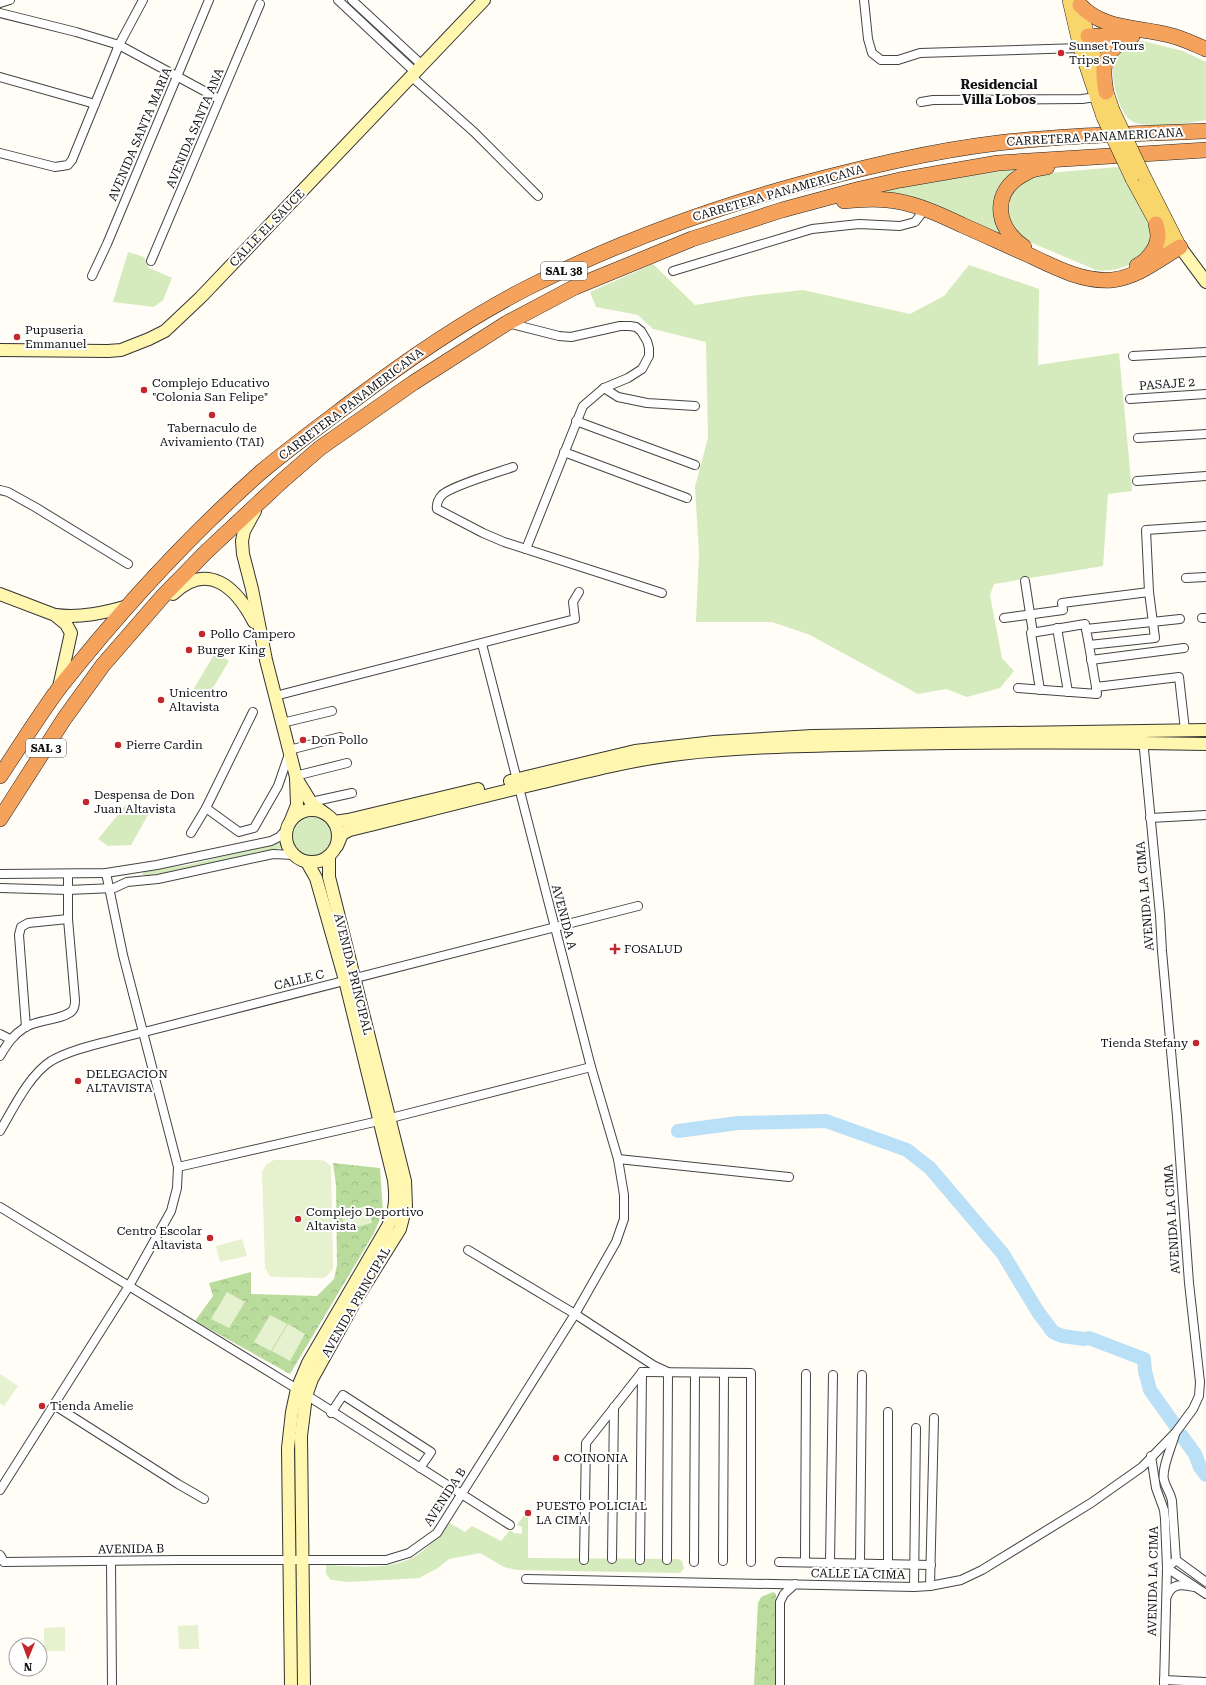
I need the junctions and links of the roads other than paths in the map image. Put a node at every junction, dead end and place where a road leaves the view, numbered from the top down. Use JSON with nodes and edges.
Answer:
{"nodes":[{"id":1,"x":10,"y":0,"type":"edge"},
{"id":2,"x":143,"y":0,"type":"edge"},
{"id":3,"x":209,"y":0,"type":"edge"},
{"id":4,"x":338,"y":0,"type":"edge"},
{"id":5,"x":352,"y":0,"type":"edge"},
{"id":6,"x":484,"y":0,"type":"edge"},
{"id":7,"x":864,"y":0,"type":"edge"},
{"id":8,"x":1076,"y":2,"type":"edge"},
{"id":9,"x":0,"y":3,"type":"edge"},
{"id":10,"x":260,"y":4,"type":"dead end"},
{"id":11,"x":0,"y":13,"type":"edge"},
{"id":12,"x":1132,"y":32,"type":"junction"},
{"id":13,"x":1082,"y":35,"type":"junction"},
{"id":14,"x":120,"y":45,"type":"junction"},
{"id":15,"x":1206,"y":49,"type":"edge"},
{"id":16,"x":1206,"y":54,"type":"edge"},
{"id":17,"x":416,"y":72,"type":"junction"},
{"id":18,"x":177,"y":76,"type":"junction"},
{"id":19,"x":0,"y":77,"type":"edge"},
{"id":20,"x":1101,"y":95,"type":"junction"},
{"id":21,"x":219,"y":99,"type":"junction"},
{"id":22,"x":921,"y":102,"type":"dead end"},
{"id":23,"x":95,"y":104,"type":"junction"},
{"id":24,"x":1206,"y":131,"type":"edge"},
{"id":25,"x":1206,"y":150,"type":"edge"},
{"id":26,"x":0,"y":153,"type":"edge"},
{"id":27,"x":1093,"y":156,"type":"junction"},
{"id":28,"x":1139,"y":178,"type":"junction"},
{"id":29,"x":763,"y":195,"type":"junction"},
{"id":30,"x":538,"y":196,"type":"dead end"},
{"id":31,"x":925,"y":209,"type":"junction"},
{"id":32,"x":776,"y":212,"type":"junction"},
{"id":33,"x":1156,"y":224,"type":"junction"},
{"id":34,"x":1174,"y":247,"type":"junction"},
{"id":35,"x":151,"y":261,"type":"dead end"},
{"id":36,"x":1146,"y":262,"type":"junction"},
{"id":37,"x":1198,"y":267,"type":"edge"},
{"id":38,"x":673,"y":271,"type":"dead end"},
{"id":39,"x":92,"y":276,"type":"dead end"},
{"id":40,"x":1206,"y":282,"type":"edge"},
{"id":41,"x":507,"y":323,"type":"junction"},
{"id":42,"x":0,"y":350,"type":"edge"},
{"id":43,"x":1206,"y":352,"type":"edge"},
{"id":44,"x":413,"y":356,"type":"junction"},
{"id":45,"x":1133,"y":356,"type":"dead end"},
{"id":46,"x":427,"y":374,"type":"junction"},
{"id":47,"x":381,"y":379,"type":"junction"},
{"id":48,"x":604,"y":388,"type":"junction"},
{"id":49,"x":1206,"y":394,"type":"edge"},
{"id":50,"x":396,"y":395,"type":"junction"},
{"id":51,"x":1130,"y":399,"type":"dead end"},
{"id":52,"x":695,"y":406,"type":"dead end"},
{"id":53,"x":576,"y":421,"type":"junction"},
{"id":54,"x":1206,"y":434,"type":"edge"},
{"id":55,"x":1138,"y":438,"type":"dead end"},
{"id":56,"x":564,"y":452,"type":"junction"},
{"id":57,"x":695,"y":465,"type":"dead end"},
{"id":58,"x":513,"y":467,"type":"dead end"},
{"id":59,"x":1206,"y":476,"type":"edge"},
{"id":60,"x":1137,"y":480,"type":"dead end"},
{"id":61,"x":281,"y":482,"type":"junction"},
{"id":62,"x":0,"y":490,"type":"edge"},
{"id":63,"x":687,"y":498,"type":"dead end"},
{"id":64,"x":1206,"y":526,"type":"edge"},
{"id":65,"x":526,"y":549,"type":"junction"},
{"id":66,"x":128,"y":564,"type":"dead end"},
{"id":67,"x":1206,"y":577,"type":"edge"},
{"id":68,"x":1186,"y":578,"type":"dead end"},
{"id":69,"x":1025,"y":581,"type":"dead end"},
{"id":70,"x":579,"y":592,"type":"dead end"},
{"id":71,"x":1150,"y":592,"type":"junction"},
{"id":72,"x":662,"y":593,"type":"dead end"},
{"id":73,"x":0,"y":594,"type":"edge"},
{"id":74,"x":128,"y":606,"type":"junction"},
{"id":75,"x":1030,"y":614,"type":"junction"},
{"id":76,"x":55,"y":615,"type":"junction"},
{"id":77,"x":1004,"y":618,"type":"dead end"},
{"id":78,"x":1180,"y":619,"type":"dead end"},
{"id":79,"x":1153,"y":622,"type":"junction"},
{"id":80,"x":1058,"y":628,"type":"junction"},
{"id":81,"x":1086,"y":629,"type":"junction"},
{"id":82,"x":259,"y":633,"type":"junction"},
{"id":83,"x":1033,"y":633,"type":"junction"},
{"id":84,"x":482,"y":644,"type":"junction"},
{"id":85,"x":1089,"y":645,"type":"junction"},
{"id":86,"x":1184,"y":648,"type":"dead end"},
{"id":87,"x":116,"y":649,"type":"junction"},
{"id":88,"x":1092,"y":660,"type":"junction"},
{"id":89,"x":94,"y":678,"type":"joint"},
{"id":90,"x":1096,"y":687,"type":"junction"},
{"id":91,"x":1018,"y":688,"type":"dead end"},
{"id":92,"x":58,"y":690,"type":"junction"},
{"id":93,"x":1040,"y":690,"type":"junction"},
{"id":94,"x":1068,"y":692,"type":"junction"},
{"id":95,"x":275,"y":696,"type":"junction"},
{"id":96,"x":332,"y":711,"type":"dead end"},
{"id":97,"x":253,"y":712,"type":"dead end"},
{"id":98,"x":282,"y":722,"type":"junction"},
{"id":99,"x":1185,"y":730,"type":"junction"},
{"id":100,"x":1206,"y":730,"type":"edge"},
{"id":101,"x":340,"y":737,"type":"dead end"},
{"id":102,"x":1143,"y":738,"type":"junction"},
{"id":103,"x":1206,"y":744,"type":"edge"},
{"id":104,"x":290,"y":751,"type":"junction"},
{"id":105,"x":347,"y":763,"type":"dead end"},
{"id":106,"x":295,"y":774,"type":"junction"},
{"id":107,"x":0,"y":776,"type":"edge"},
{"id":108,"x":517,"y":784,"type":"junction"},
{"id":109,"x":278,"y":786,"type":"junction"},
{"id":110,"x":352,"y":793,"type":"dead end"},
{"id":111,"x":311,"y":802,"type":"junction"},
{"id":112,"x":206,"y":808,"type":"junction"},
{"id":113,"x":325,"y":813,"type":"junction"},
{"id":114,"x":1206,"y":815,"type":"edge"},
{"id":115,"x":1150,"y":818,"type":"junction"},
{"id":116,"x":0,"y":819,"type":"edge"},
{"id":117,"x":334,"y":822,"type":"junction"},
{"id":118,"x":288,"y":825,"type":"junction"},
{"id":119,"x":191,"y":833,"type":"dead end"},
{"id":120,"x":337,"y":846,"type":"junction"},
{"id":121,"x":294,"y":855,"type":"junction"},
{"id":122,"x":329,"y":856,"type":"junction"},
{"id":123,"x":307,"y":862,"type":"junction"},
{"id":124,"x":137,"y":869,"type":"junction"},
{"id":125,"x":106,"y":873,"type":"junction"},
{"id":126,"x":0,"y":874,"type":"edge"},
{"id":127,"x":68,"y":875,"type":"junction"},
{"id":128,"x":138,"y":881,"type":"junction"},
{"id":129,"x":0,"y":888,"type":"edge"},
{"id":130,"x":110,"y":888,"type":"junction"},
{"id":131,"x":68,"y":890,"type":"junction"},
{"id":132,"x":638,"y":906,"type":"dead end"},
{"id":133,"x":68,"y":919,"type":"junction"},
{"id":134,"x":555,"y":927,"type":"junction"},
{"id":135,"x":350,"y":979,"type":"junction"},
{"id":136,"x":26,"y":1027,"type":"junction"},
{"id":137,"x":144,"y":1032,"type":"junction"},
{"id":138,"x":0,"y":1034,"type":"edge"},
{"id":139,"x":10,"y":1039,"type":"junction"},
{"id":140,"x":0,"y":1056,"type":"edge"},
{"id":141,"x":591,"y":1067,"type":"junction"},
{"id":142,"x":384,"y":1119,"type":"junction"},
{"id":143,"x":0,"y":1131,"type":"edge"},
{"id":144,"x":618,"y":1159,"type":"junction"},
{"id":145,"x":178,"y":1167,"type":"junction"},
{"id":146,"x":789,"y":1177,"type":"dead end"},
{"id":147,"x":624,"y":1195,"type":"joint"},
{"id":148,"x":0,"y":1207,"type":"edge"},
{"id":149,"x":468,"y":1250,"type":"dead end"},
{"id":150,"x":129,"y":1286,"type":"junction"},
{"id":151,"x":575,"y":1314,"type":"junction"},
{"id":152,"x":642,"y":1372,"type":"junction"},
{"id":153,"x":668,"y":1372,"type":"junction"},
{"id":154,"x":695,"y":1373,"type":"junction"},
{"id":155,"x":724,"y":1373,"type":"junction"},
{"id":156,"x":806,"y":1374,"type":"dead end"},
{"id":157,"x":833,"y":1375,"type":"dead end"},
{"id":158,"x":862,"y":1375,"type":"dead end"},
{"id":159,"x":301,"y":1393,"type":"junction"},
{"id":160,"x":54,"y":1405,"type":"junction"},
{"id":161,"x":614,"y":1407,"type":"junction"},
{"id":162,"x":888,"y":1412,"type":"dead end"},
{"id":163,"x":331,"y":1413,"type":"junction"},
{"id":164,"x":934,"y":1418,"type":"dead end"},
{"id":165,"x":916,"y":1428,"type":"dead end"},
{"id":166,"x":1176,"y":1432,"type":"junction"},
{"id":167,"x":1152,"y":1456,"type":"junction"},
{"id":168,"x":420,"y":1468,"type":"junction"},
{"id":169,"x":0,"y":1490,"type":"edge"},
{"id":170,"x":462,"y":1494,"type":"junction"},
{"id":171,"x":204,"y":1499,"type":"dead end"},
{"id":172,"x":510,"y":1525,"type":"dead end"},
{"id":173,"x":612,"y":1559,"type":"dead end"},
{"id":174,"x":289,"y":1560,"type":"junction"},
{"id":175,"x":303,"y":1560,"type":"junction"},
{"id":176,"x":584,"y":1560,"type":"dead end"},
{"id":177,"x":640,"y":1560,"type":"dead end"},
{"id":178,"x":667,"y":1560,"type":"dead end"},
{"id":179,"x":1176,"y":1560,"type":"junction"},
{"id":180,"x":1,"y":1561,"type":"edge"},
{"id":181,"x":111,"y":1561,"type":"junction"},
{"id":182,"x":723,"y":1561,"type":"dead end"},
{"id":183,"x":694,"y":1562,"type":"dead end"},
{"id":184,"x":752,"y":1562,"type":"dead end"},
{"id":185,"x":779,"y":1562,"type":"dead end"},
{"id":186,"x":805,"y":1562,"type":"junction"},
{"id":187,"x":830,"y":1562,"type":"junction"},
{"id":188,"x":860,"y":1563,"type":"junction"},
{"id":189,"x":888,"y":1564,"type":"junction"},
{"id":190,"x":915,"y":1564,"type":"junction"},
{"id":191,"x":931,"y":1565,"type":"junction"},
{"id":192,"x":1167,"y":1568,"type":"junction"},
{"id":193,"x":526,"y":1579,"type":"dead end"},
{"id":194,"x":1206,"y":1582,"type":"edge"},
{"id":195,"x":795,"y":1584,"type":"junction"},
{"id":196,"x":930,"y":1586,"type":"junction"},
{"id":197,"x":914,"y":1587,"type":"junction"},
{"id":198,"x":1197,"y":1588,"type":"junction"},
{"id":199,"x":1206,"y":1594,"type":"edge"},
{"id":200,"x":1166,"y":1598,"type":"junction"},
{"id":201,"x":1164,"y":1682,"type":"edge"},
{"id":202,"x":1206,"y":1682,"type":"edge"},
{"id":203,"x":112,"y":1685,"type":"edge"},
{"id":204,"x":291,"y":1685,"type":"edge"},
{"id":205,"x":304,"y":1685,"type":"edge"},
{"id":206,"x":780,"y":1685,"type":"edge"}],
"edges":[{"from":1,"to":9,"type":"street"},
{"from":2,"to":14,"type":"street"},
{"from":3,"to":18,"type":"street","name":"AVENIDA SANTA MARIA"},
{"from":4,"to":17,"type":"street"},
{"from":5,"to":17,"type":"street"},
{"from":6,"to":17,"type":"street","name":"CALLE EL SAUCE"},
{"from":7,"to":13,"type":"street"},
{"from":8,"to":12,"type":"highway"},
{"from":8,"to":13,"type":"main road"},
{"from":10,"to":21,"type":"street","name":"AVENIDA SANTA ANA"},
{"from":11,"to":14,"type":"street"},
{"from":12,"to":13,"type":"highway"},
{"from":12,"to":15,"type":"highway"},
{"from":12,"to":16,"type":"highway"},
{"from":12,"to":20,"type":"highway"},
{"from":13,"to":20,"type":"main road"},
{"from":14,"to":18,"type":"street"},
{"from":14,"to":23,"type":"street"},
{"from":17,"to":30,"type":"street"},
{"from":17,"to":42,"type":"street","name":"CALLE EL SAUCE"},
{"from":18,"to":21,"type":"street"},
{"from":18,"to":39,"type":"street","name":"AVENIDA SANTA MARIA"},
{"from":19,"to":23,"type":"street"},
{"from":20,"to":22,"type":"street"},
{"from":20,"to":28,"type":"main road","bridge":true},
{"from":21,"to":35,"type":"street","name":"AVENIDA SANTA ANA"},
{"from":23,"to":26,"type":"street"},
{"from":24,"to":29,"type":"highway","name":"CARRETERA PANAMERICANA","number":"SAL 38"},
{"from":25,"to":27,"type":"highway","name":"CARRETERA PANAMERICANA","number":"SAL 38"},
{"from":27,"to":32,"type":"highway","name":"CARRETERA PANAMERICANA","number":"SAL 38"},
{"from":27,"to":36,"type":"highway"},
{"from":28,"to":33,"type":"main road"},
{"from":28,"to":34,"type":"main road"},
{"from":29,"to":32,"type":"highway"},
{"from":29,"to":44,"type":"highway","name":"CARRETERA PANAMERICANA","number":"SAL 38"},
{"from":31,"to":32,"type":"highway"},
{"from":31,"to":34,"type":"highway"},
{"from":31,"to":38,"type":"street"},
{"from":32,"to":41,"type":"highway","name":"CARRETERA PANAMERICANA","number":"SAL 38"},
{"from":33,"to":34,"type":"main road"},
{"from":33,"to":36,"type":"highway"},
{"from":34,"to":36,"type":"highway"},
{"from":34,"to":37,"type":"street"},
{"from":37,"to":40,"type":"street"},
{"from":41,"to":46,"type":"highway","name":"CARRETERA PANAMERICANA","number":"SAL 38"},
{"from":41,"to":48,"type":"street"},
{"from":43,"to":45,"type":"street"},
{"from":44,"to":46,"type":"highway"},
{"from":44,"to":47,"type":"highway","name":"CARRETERA PANAMERICANA","number":"SAL 38"},
{"from":46,"to":50,"type":"highway","name":"CARRETERA PANAMERICANA","number":"SAL 38"},
{"from":47,"to":50,"type":"highway"},
{"from":47,"to":74,"type":"highway","name":"CARRETERA PANAMERICANA","number":"SAL 38"},
{"from":48,"to":52,"type":"street"},
{"from":48,"to":53,"type":"street"},
{"from":49,"to":51,"type":"street","name":"PASAJE 2"},
{"from":50,"to":61,"type":"highway","name":"CARRETERA PANAMERICANA","number":"SAL 38"},
{"from":53,"to":56,"type":"street"},
{"from":53,"to":57,"type":"street"},
{"from":54,"to":55,"type":"street"},
{"from":56,"to":63,"type":"street"},
{"from":56,"to":65,"type":"street"},
{"from":58,"to":65,"type":"street"},
{"from":59,"to":60,"type":"street"},
{"from":61,"to":82,"type":"street"},
{"from":61,"to":87,"type":"highway","name":"CARRETERA PANAMERICANA","number":"SAL 38"},
{"from":62,"to":66,"type":"street"},
{"from":64,"to":71,"type":"street"},
{"from":65,"to":72,"type":"street"},
{"from":67,"to":68,"type":"street"},
{"from":69,"to":75,"type":"street"},
{"from":70,"to":84,"type":"street"},
{"from":71,"to":75,"type":"street"},
{"from":71,"to":79,"type":"street"},
{"from":73,"to":76,"type":"street"},
{"from":74,"to":76,"type":"street"},
{"from":74,"to":92,"type":"highway","name":"CARRETERA PANAMERICANA","number":"SAL 38"},
{"from":75,"to":77,"type":"street"},
{"from":75,"to":83,"type":"street"},
{"from":76,"to":92,"type":"street"},
{"from":78,"to":79,"type":"street"},
{"from":79,"to":81,"type":"street"},
{"from":79,"to":85,"type":"street"},
{"from":80,"to":81,"type":"street"},
{"from":80,"to":83,"type":"street"},
{"from":80,"to":94,"type":"street"},
{"from":81,"to":85,"type":"street"},
{"from":82,"to":87,"type":"street"},
{"from":82,"to":95,"type":"street"},
{"from":83,"to":93,"type":"street"},
{"from":84,"to":95,"type":"street"},
{"from":84,"to":108,"type":"street","name":"AVENIDA A"},
{"from":85,"to":88,"type":"street"},
{"from":86,"to":88,"type":"street"},
{"from":87,"to":89,"type":"highway","name":"CARRETERA PANAMERICANA","number":"SAL 38"},
{"from":88,"to":90,"type":"street"},
{"from":89,"to":116,"type":"highway","number":"SAL 3"},
{"from":90,"to":94,"type":"street"},
{"from":90,"to":99,"type":"street"},
{"from":91,"to":93,"type":"street"},
{"from":92,"to":107,"type":"highway","number":"SAL 3"},
{"from":93,"to":94,"type":"street"},
{"from":95,"to":98,"type":"street"},
{"from":96,"to":98,"type":"street"},
{"from":97,"to":112,"type":"street"},
{"from":98,"to":104,"type":"street"},
{"from":99,"to":100,"type":"street"},
{"from":99,"to":102,"type":"street"},
{"from":101,"to":104,"type":"street"},
{"from":102,"to":103,"type":"street"},
{"from":102,"to":108,"type":"street"},
{"from":102,"to":115,"type":"street","name":"AVENIDA LA CIMA"},
{"from":104,"to":106,"type":"street"},
{"from":104,"to":109,"type":"street"},
{"from":105,"to":106,"type":"street"},
{"from":106,"to":109,"type":"street"},
{"from":106,"to":111,"type":"street"},
{"from":106,"to":118,"type":"street"},
{"from":108,"to":117,"type":"street"},
{"from":108,"to":120,"type":"street"},
{"from":108,"to":134,"type":"street","name":"AVENIDA A"},
{"from":109,"to":112,"type":"street"},
{"from":110,"to":111,"type":"street"},
{"from":111,"to":113,"type":"street"},
{"from":112,"to":119,"type":"street"},
{"from":113,"to":117,"type":"street"},
{"from":113,"to":118,"type":"street"},
{"from":114,"to":115,"type":"street"},
{"from":115,"to":166,"type":"street","name":"AVENIDA LA CIMA"},
{"from":117,"to":120,"type":"street"},
{"from":118,"to":121,"type":"street"},
{"from":118,"to":124,"type":"street"},
{"from":120,"to":122,"type":"street"},
{"from":121,"to":123,"type":"street"},
{"from":121,"to":128,"type":"street"},
{"from":122,"to":123,"type":"street"},
{"from":122,"to":135,"type":"street","name":"AVENIDA PRINCIPAL"},
{"from":123,"to":135,"type":"street","name":"AVENIDA PRINCIPAL"},
{"from":124,"to":125,"type":"street"},
{"from":124,"to":128,"type":"street"},
{"from":125,"to":127,"type":"street"},
{"from":125,"to":130,"type":"street"},
{"from":126,"to":127,"type":"street"},
{"from":127,"to":131,"type":"street"},
{"from":128,"to":130,"type":"street"},
{"from":129,"to":131,"type":"street"},
{"from":130,"to":131,"type":"street"},
{"from":130,"to":137,"type":"street"},
{"from":131,"to":133,"type":"street"},
{"from":132,"to":134,"type":"street","name":"CALLE C"},
{"from":133,"to":136,"type":"street"},
{"from":133,"to":136,"type":"street"},
{"from":134,"to":135,"type":"street","name":"CALLE C"},
{"from":134,"to":141,"type":"street","name":"AVENIDA A"},
{"from":135,"to":137,"type":"street","name":"CALLE C"},
{"from":135,"to":142,"type":"street","name":"AVENIDA PRINCIPAL"},
{"from":136,"to":139,"type":"street"},
{"from":137,"to":143,"type":"street","name":"CALLE C"},
{"from":137,"to":145,"type":"street"},
{"from":138,"to":139,"type":"street"},
{"from":139,"to":140,"type":"street"},
{"from":141,"to":142,"type":"street"},
{"from":141,"to":144,"type":"street","name":"AVENIDA A"},
{"from":142,"to":145,"type":"street"},
{"from":142,"to":159,"type":"street","name":"AVENIDA PRINCIPAL"},
{"from":144,"to":146,"type":"street"},
{"from":144,"to":147,"type":"street","name":"AVENIDA A"},
{"from":145,"to":150,"type":"street"},
{"from":147,"to":151,"type":"street","name":"AVENIDA B"},
{"from":148,"to":150,"type":"street"},
{"from":149,"to":151,"type":"street"},
{"from":150,"to":159,"type":"street"},
{"from":150,"to":160,"type":"street"},
{"from":151,"to":153,"type":"street"},
{"from":151,"to":170,"type":"street","name":"AVENIDA B"},
{"from":152,"to":153,"type":"street"},
{"from":152,"to":161,"type":"street"},
{"from":152,"to":177,"type":"street"},
{"from":153,"to":154,"type":"street"},
{"from":153,"to":178,"type":"street"},
{"from":154,"to":155,"type":"street"},
{"from":154,"to":183,"type":"street"},
{"from":155,"to":182,"type":"street"},
{"from":155,"to":184,"type":"street"},
{"from":156,"to":186,"type":"street"},
{"from":157,"to":187,"type":"street"},
{"from":158,"to":188,"type":"street"},
{"from":159,"to":163,"type":"street"},
{"from":159,"to":174,"type":"street","name":"AVENIDA PRINCIPAL"},
{"from":159,"to":175,"type":"street","name":"AVENIDA PRINCIPAL"},
{"from":160,"to":169,"type":"street"},
{"from":160,"to":171,"type":"street"},
{"from":161,"to":173,"type":"street"},
{"from":161,"to":176,"type":"street"},
{"from":162,"to":189,"type":"street"},
{"from":163,"to":168,"type":"street"},
{"from":163,"to":168,"type":"street"},
{"from":164,"to":191,"type":"street"},
{"from":165,"to":190,"type":"street"},
{"from":166,"to":167,"type":"street","name":"AVENIDA LA CIMA"},
{"from":166,"to":179,"type":"street"},
{"from":167,"to":192,"type":"street","name":"AVENIDA LA CIMA"},
{"from":167,"to":196,"type":"street","name":"CALLE LA CIMA"},
{"from":168,"to":170,"type":"street"},
{"from":170,"to":172,"type":"street"},
{"from":170,"to":175,"type":"street","name":"AVENIDA B"},
{"from":174,"to":175,"type":"street","name":"AVENIDA B"},
{"from":174,"to":181,"type":"street","name":"AVENIDA B"},
{"from":174,"to":204,"type":"street","name":"AVENIDA PRINCIPAL"},
{"from":175,"to":205,"type":"street","name":"AVENIDA PRINCIPAL"},
{"from":179,"to":192,"type":"street"},
{"from":179,"to":194,"type":"street"},
{"from":180,"to":181,"type":"street","name":"AVENIDA B"},
{"from":181,"to":203,"type":"street"},
{"from":185,"to":186,"type":"street"},
{"from":186,"to":187,"type":"street"},
{"from":187,"to":188,"type":"street"},
{"from":188,"to":189,"type":"street"},
{"from":189,"to":190,"type":"street"},
{"from":190,"to":191,"type":"street"},
{"from":190,"to":197,"type":"street"},
{"from":191,"to":196,"type":"street"},
{"from":192,"to":198,"type":"street"},
{"from":192,"to":200,"type":"street","name":"AVENIDA LA CIMA"},
{"from":193,"to":195,"type":"street","name":"CALLE LA CIMA"},
{"from":195,"to":197,"type":"street","name":"CALLE LA CIMA"},
{"from":195,"to":206,"type":"street"},
{"from":196,"to":197,"type":"street","name":"CALLE LA CIMA"},
{"from":198,"to":199,"type":"street"},
{"from":198,"to":200,"type":"street"},
{"from":200,"to":201,"type":"street","name":"AVENIDA LA CIMA"},
{"from":201,"to":202,"type":"street"}]}
